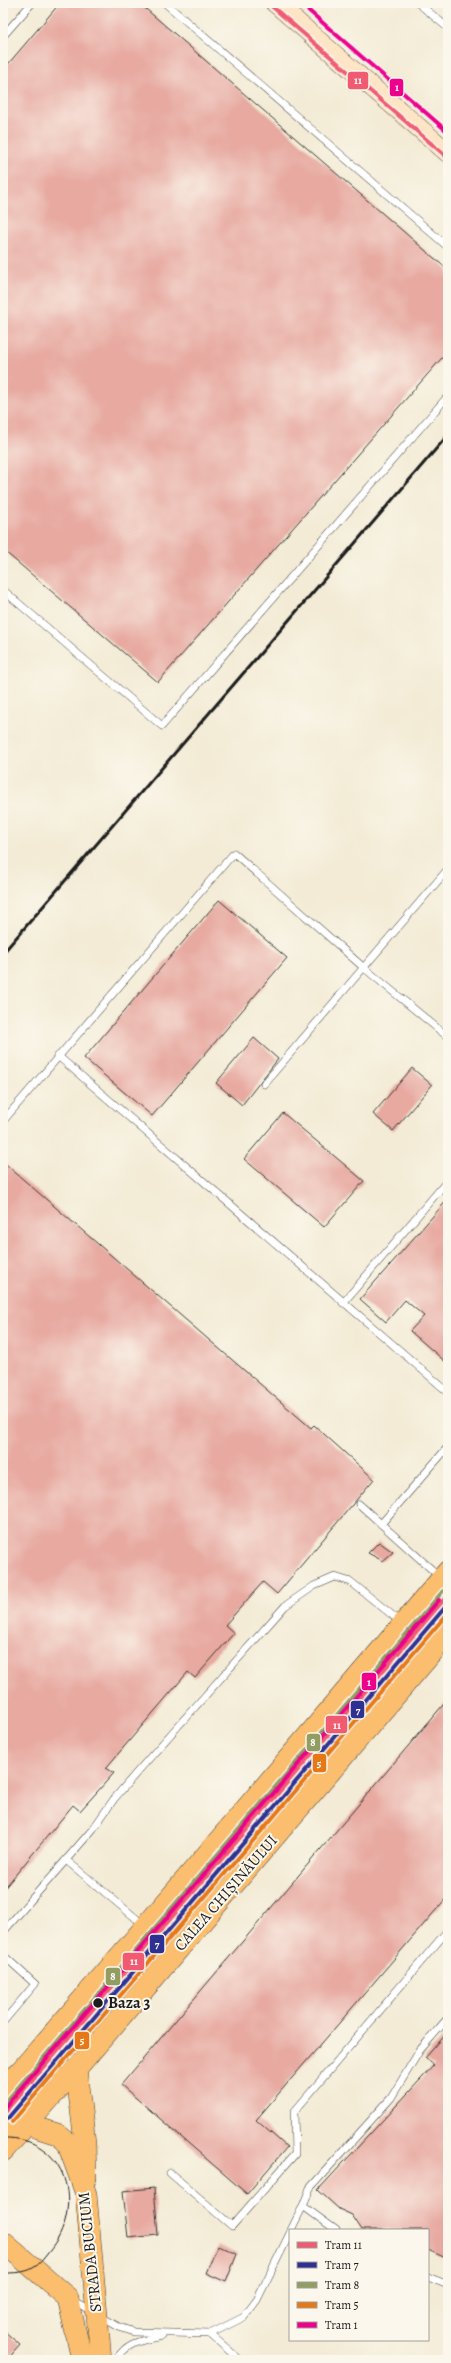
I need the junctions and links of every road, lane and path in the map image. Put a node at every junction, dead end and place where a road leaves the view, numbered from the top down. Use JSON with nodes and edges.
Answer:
{"nodes":[{"id":1,"x":32,"y":3,"type":"edge"},
{"id":2,"x":165,"y":3,"type":"edge"},
{"id":3,"x":275,"y":3,"type":"edge"},
{"id":4,"x":418,"y":3,"type":"edge"},
{"id":5,"x":448,"y":28,"type":"edge"},
{"id":6,"x":3,"y":36,"type":"edge"},
{"id":7,"x":448,"y":153,"type":"edge"},
{"id":8,"x":448,"y":247,"type":"edge"},
{"id":9,"x":448,"y":396,"type":"edge"},
{"id":10,"x":3,"y":590,"type":"edge"},
{"id":11,"x":448,"y":869,"type":"edge"},
{"id":12,"x":363,"y":967,"type":"junction"},
{"id":13,"x":448,"y":1037,"type":"edge"},
{"id":14,"x":58,"y":1056,"type":"junction"},
{"id":15,"x":264,"y":1084,"type":"dead end"},
{"id":16,"x":3,"y":1121,"type":"edge"},
{"id":17,"x":448,"y":1180,"type":"edge"},
{"id":18,"x":343,"y":1303,"type":"junction"},
{"id":19,"x":448,"y":1392,"type":"edge"},
{"id":20,"x":448,"y":1447,"type":"edge"},
{"id":21,"x":359,"y":1504,"type":"dead end"},
{"id":22,"x":381,"y":1524,"type":"junction"},
{"id":23,"x":445,"y":1575,"type":"edge"},
{"id":24,"x":403,"y":1624,"type":"junction"},
{"id":25,"x":448,"y":1634,"type":"edge"},
{"id":26,"x":66,"y":1860,"type":"junction"},
{"id":27,"x":146,"y":1926,"type":"junction"},
{"id":28,"x":448,"y":1930,"type":"edge"},
{"id":29,"x":3,"y":1932,"type":"edge"},
{"id":30,"x":3,"y":1955,"type":"edge"},
{"id":31,"x":448,"y":2018,"type":"edge"},
{"id":32,"x":3,"y":2022,"type":"edge"},
{"id":33,"x":76,"y":2068,"type":"junction"},
{"id":34,"x":3,"y":2090,"type":"edge"},
{"id":35,"x":3,"y":2124,"type":"edge"},
{"id":36,"x":26,"y":2124,"type":"junction"},
{"id":37,"x":3,"y":2151,"type":"edge"},
{"id":38,"x":170,"y":2173,"type":"dead end"},
{"id":39,"x":86,"y":2194,"type":"junction"},
{"id":40,"x":303,"y":2206,"type":"junction"},
{"id":41,"x":292,"y":2229,"type":"edge"},
{"id":42,"x":335,"y":2229,"type":"edge"},
{"id":43,"x":289,"y":2235,"type":"edge"},
{"id":44,"x":3,"y":2242,"type":"edge"},
{"id":45,"x":429,"y":2277,"type":"edge"},
{"id":46,"x":448,"y":2285,"type":"edge"},
{"id":47,"x":68,"y":2298,"type":"junction"},
{"id":48,"x":97,"y":2313,"type":"junction"},
{"id":49,"x":168,"y":2334,"type":"junction"},
{"id":50,"x":210,"y":2334,"type":"junction"},
{"id":51,"x":82,"y":2360,"type":"edge"},
{"id":52,"x":101,"y":2360,"type":"edge"},
{"id":53,"x":116,"y":2360,"type":"edge"},
{"id":54,"x":240,"y":2360,"type":"edge"}],
"edges":[{"from":1,"to":6,"type":"lane"},
{"from":2,"to":8,"type":"lane"},
{"from":3,"to":7,"type":"main road"},
{"from":4,"to":5,"type":"lane"},
{"from":9,"to":10,"type":"lane"},
{"from":11,"to":12,"type":"lane"},
{"from":12,"to":13,"type":"lane"},
{"from":12,"to":14,"type":"lane"},
{"from":12,"to":15,"type":"lane"},
{"from":14,"to":16,"type":"lane"},
{"from":14,"to":18,"type":"lane"},
{"from":17,"to":18,"type":"lane"},
{"from":18,"to":19,"type":"lane"},
{"from":20,"to":22,"type":"lane"},
{"from":21,"to":22,"type":"lane"},
{"from":22,"to":23,"type":"lane"},
{"from":23,"to":24,"type":"main road"},
{"from":24,"to":26,"type":"lane"},
{"from":24,"to":27,"type":"main road"},
{"from":25,"to":33,"type":"main road","name":"CALEA CHIȘINĂULUI"},
{"from":26,"to":27,"type":"lane"},
{"from":26,"to":29,"type":"lane"},
{"from":27,"to":34,"type":"main road"},
{"from":28,"to":38,"type":"lane"},
{"from":30,"to":32,"type":"lane"},
{"from":31,"to":40,"type":"lane"},
{"from":33,"to":36,"type":"main road","name":"CALEA CHIȘINĂULUI"},
{"from":33,"to":39,"type":"main road"},
{"from":35,"to":36,"type":"main road","name":"STRADA BUCIUM"},
{"from":36,"to":37,"type":"main road","name":"CALEA CHIȘINĂULUI"},
{"from":36,"to":39,"type":"main road","name":"STRADA BUCIUM"},
{"from":39,"to":48,"type":"main road","name":"STRADA BUCIUM"},
{"from":40,"to":41,"type":"lane"},
{"from":40,"to":42,"type":"lane"},
{"from":43,"to":50,"type":"lane"},
{"from":44,"to":47,"type":"main road","name":"STRADA BUCIUM"},
{"from":45,"to":46,"type":"lane"},
{"from":47,"to":48,"type":"lane"},
{"from":47,"to":51,"type":"main road","name":"STRADA BUCIUM"},
{"from":48,"to":49,"type":"lane"},
{"from":48,"to":52,"type":"main road","name":"STRADA BUCIUM"},
{"from":49,"to":50,"type":"lane"},
{"from":49,"to":53,"type":"lane"},
{"from":50,"to":54,"type":"lane"}]}
